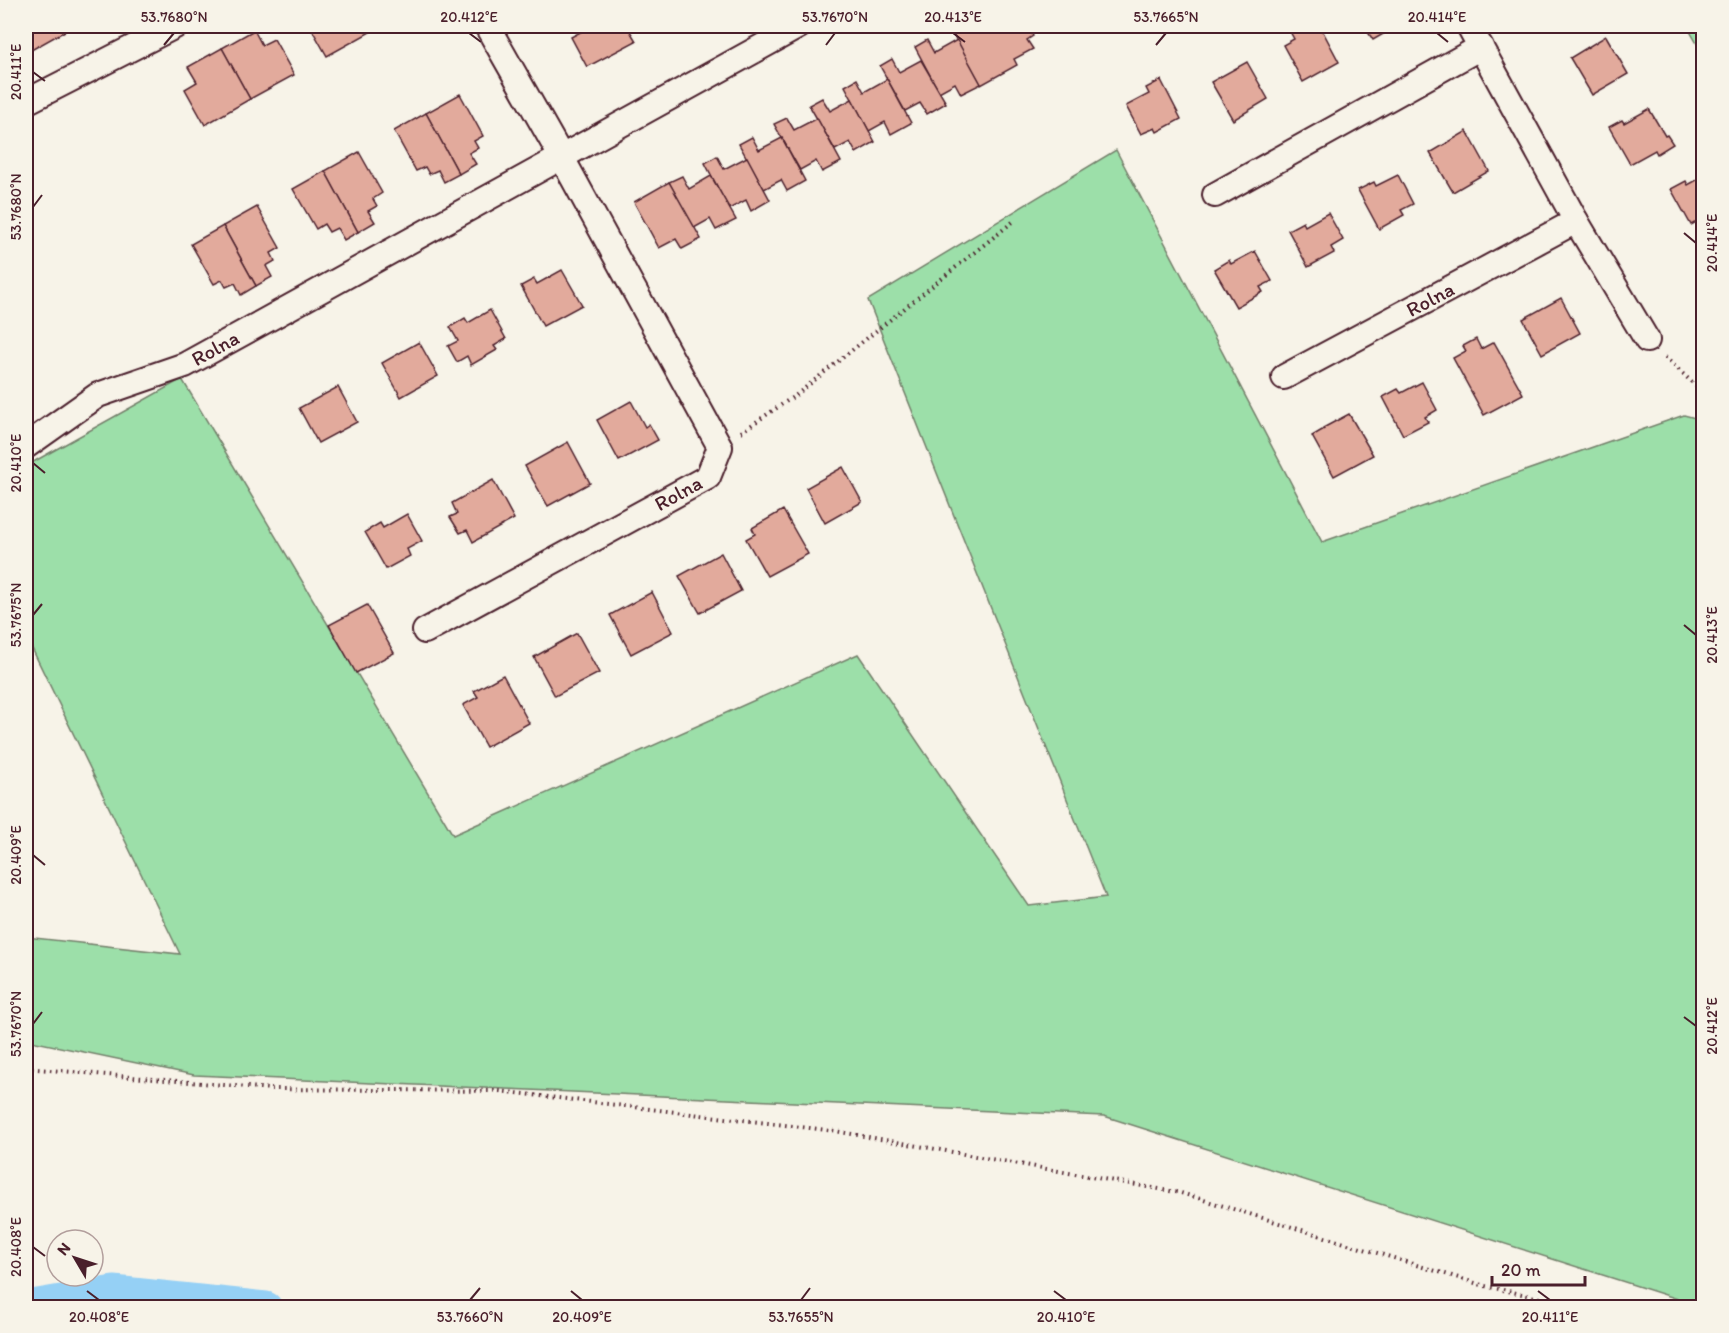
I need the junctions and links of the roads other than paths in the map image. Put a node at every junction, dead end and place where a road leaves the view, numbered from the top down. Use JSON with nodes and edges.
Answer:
{"nodes":[{"id":1,"x":174,"y":26,"type":"edge"},
{"id":2,"x":487,"y":26,"type":"edge"},
{"id":3,"x":799,"y":26,"type":"edge"},
{"id":4,"x":1469,"y":26,"type":"edge"},
{"id":5,"x":1481,"y":47,"type":"junction"},
{"id":6,"x":26,"y":102,"type":"edge"},
{"id":7,"x":562,"y":158,"type":"junction"},
{"id":8,"x":1215,"y":195,"type":"dead end"},
{"id":9,"x":1576,"y":221,"type":"junction"},
{"id":10,"x":1647,"y":340,"type":"road end"},
{"id":11,"x":1284,"y":377,"type":"dead end"},
{"id":12,"x":26,"y":446,"type":"edge"},
{"id":13,"x":424,"y":631,"type":"dead end"}],
"edges":[{"from":1,"to":6,"type":"street"},
{"from":2,"to":7,"type":"street"},
{"from":3,"to":7,"type":"street","name":"Rolna"},
{"from":4,"to":5,"type":"street"},
{"from":5,"to":8,"type":"street"},
{"from":5,"to":9,"type":"street"},
{"from":7,"to":12,"type":"street","name":"Rolna"},
{"from":7,"to":13,"type":"street","name":"Rolna"},
{"from":9,"to":10,"type":"street"},
{"from":9,"to":11,"type":"street","name":"Rolna"}]}
